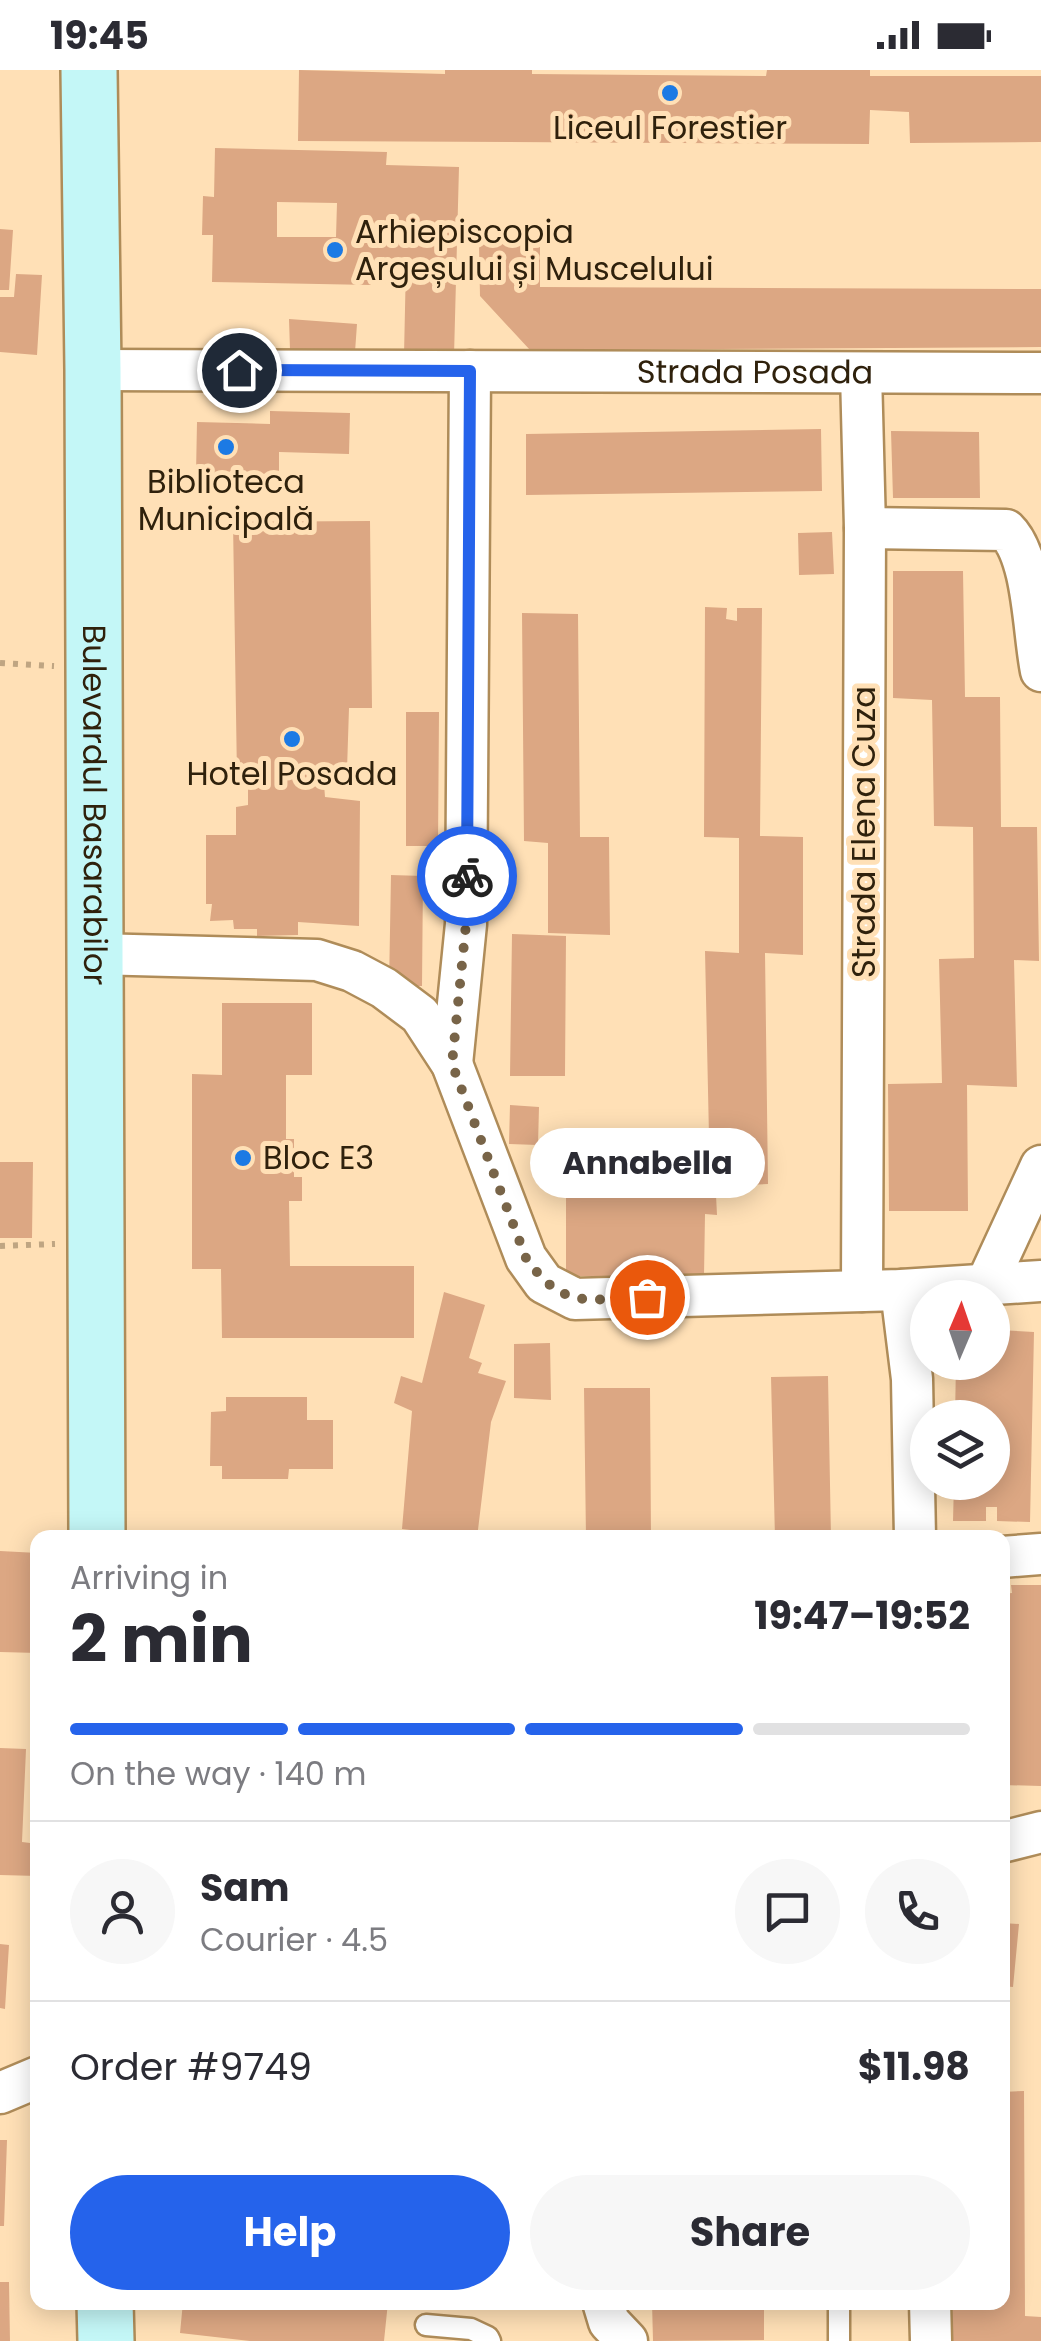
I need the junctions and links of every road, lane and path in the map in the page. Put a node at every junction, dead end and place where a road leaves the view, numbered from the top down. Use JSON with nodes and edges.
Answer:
{"nodes":[{"id":1,"x":89,"y":70,"type":"edge"},
{"id":2,"x":93,"y":370,"type":"junction"},
{"id":3,"x":470,"y":371,"type":"junction"},
{"id":4,"x":861,"y":373,"type":"junction"},
{"id":5,"x":1041,"y":374,"type":"edge"},
{"id":6,"x":866,"y":528,"type":"junction"},
{"id":7,"x":1041,"y":670,"type":"edge"},
{"id":8,"x":96,"y":954,"type":"junction"},
{"id":9,"x":452,"y":1064,"type":"junction"},
{"id":10,"x":1041,"y":1166,"type":"edge"},
{"id":11,"x":988,"y":1280,"type":"edge"},
{"id":12,"x":1041,"y":1281,"type":"edge"},
{"id":13,"x":1010,"y":1284,"type":"edge"},
{"id":14,"x":910,"y":1290,"type":"edge"},
{"id":15,"x":882,"y":1291,"type":"junction"},
{"id":16,"x":97,"y":1530,"type":"edge"},
{"id":17,"x":915,"y":1530,"type":"edge"},
{"id":18,"x":1041,"y":1554,"type":"edge"},
{"id":19,"x":1010,"y":1556,"type":"edge"},
{"id":20,"x":1041,"y":1832,"type":"edge"},
{"id":21,"x":1010,"y":1840,"type":"edge"},
{"id":22,"x":30,"y":2080,"type":"edge"},
{"id":23,"x":0,"y":2093,"type":"edge"},
{"id":24,"x":105,"y":2310,"type":"edge"},
{"id":25,"x":606,"y":2310,"type":"edge"},
{"id":26,"x":839,"y":2310,"type":"edge"},
{"id":27,"x":930,"y":2310,"type":"edge"},
{"id":28,"x":426,"y":2325,"type":"dead end"},
{"id":29,"x":106,"y":2341,"type":"edge"},
{"id":30,"x":490,"y":2341,"type":"edge"},
{"id":31,"x":627,"y":2341,"type":"edge"},
{"id":32,"x":839,"y":2341,"type":"edge"},
{"id":33,"x":931,"y":2341,"type":"edge"}],
"edges":[{"from":1,"to":2,"type":"main road","name":"Bulevardul Basarabilor"},
{"from":2,"to":3,"type":"street","name":"Strada Posada"},
{"from":2,"to":8,"type":"main road","name":"Bulevardul Basarabilor"},
{"from":3,"to":4,"type":"street","name":"Strada Posada"},
{"from":3,"to":9,"type":"street"},
{"from":4,"to":5,"type":"street","name":"Strada Posada"},
{"from":4,"to":6,"type":"street","name":"Strada Elena Cuza"},
{"from":6,"to":7,"type":"street"},
{"from":6,"to":15,"type":"street","name":"Strada Elena Cuza"},
{"from":8,"to":9,"type":"street"},
{"from":8,"to":16,"type":"main road","name":"Bulevardul Basarabilor"},
{"from":9,"to":15,"type":"street"},
{"from":10,"to":11,"type":"street"},
{"from":12,"to":13,"type":"street"},
{"from":14,"to":15,"type":"street"},
{"from":15,"to":17,"type":"street","name":"Strada Elena Cuza"},
{"from":18,"to":19,"type":"street"},
{"from":20,"to":21,"type":"street"},
{"from":22,"to":23,"type":"street"},
{"from":24,"to":29,"type":"main road"},
{"from":25,"to":31,"type":"street"},
{"from":26,"to":32,"type":"lane"},
{"from":27,"to":33,"type":"street"},
{"from":28,"to":30,"type":"lane"}]}
